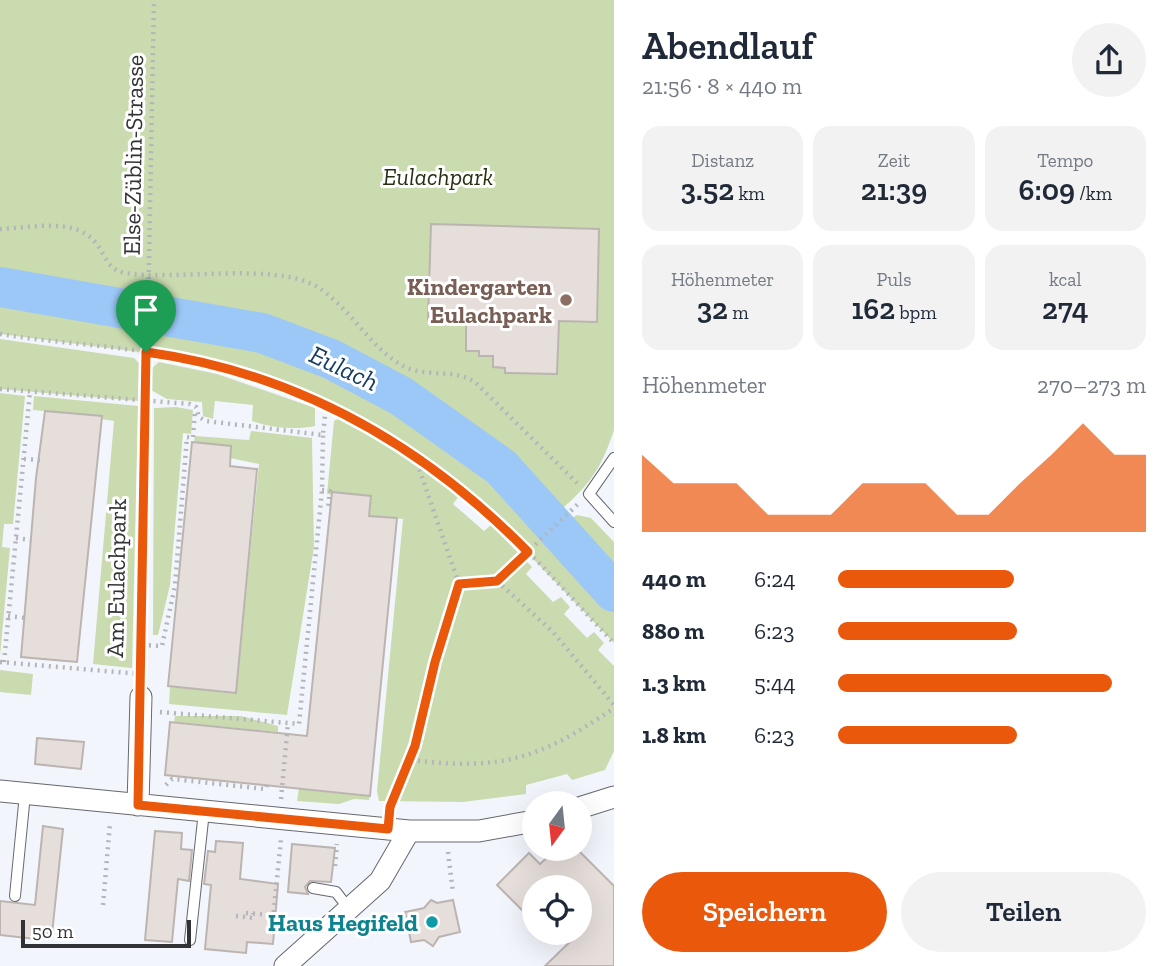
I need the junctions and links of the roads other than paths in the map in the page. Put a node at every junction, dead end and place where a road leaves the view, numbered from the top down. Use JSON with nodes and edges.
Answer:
{"nodes":[{"id":1,"x":614,"y":458,"type":"edge"},
{"id":2,"x":614,"y":522,"type":"edge"},
{"id":3,"x":141,"y":703,"type":"road end"},
{"id":4,"x":0,"y":791,"type":"edge"},
{"id":5,"x":25,"y":794,"type":"junction"},
{"id":6,"x":614,"y":797,"type":"edge"},
{"id":7,"x":592,"y":804,"type":"edge"},
{"id":8,"x":138,"y":805,"type":"junction"},
{"id":9,"x":204,"y":811,"type":"junction"},
{"id":10,"x":522,"y":823,"type":"edge"},
{"id":11,"x":398,"y":830,"type":"junction"},
{"id":12,"x":313,"y":888,"type":"dead end"},
{"id":13,"x":15,"y":896,"type":"dead end"},
{"id":14,"x":349,"y":909,"type":"junction"},
{"id":15,"x":190,"y":940,"type":"dead end"},
{"id":16,"x":285,"y":966,"type":"edge"}],
"edges":[{"from":1,"to":2,"type":"lane"},
{"from":3,"to":8,"type":"street"},
{"from":4,"to":5,"type":"street"},
{"from":5,"to":8,"type":"street"},
{"from":5,"to":13,"type":"lane"},
{"from":6,"to":7,"type":"street"},
{"from":8,"to":9,"type":"street"},
{"from":9,"to":11,"type":"street"},
{"from":9,"to":15,"type":"lane"},
{"from":10,"to":11,"type":"street"},
{"from":11,"to":14,"type":"street"},
{"from":12,"to":14,"type":"lane"},
{"from":14,"to":16,"type":"street"}]}
